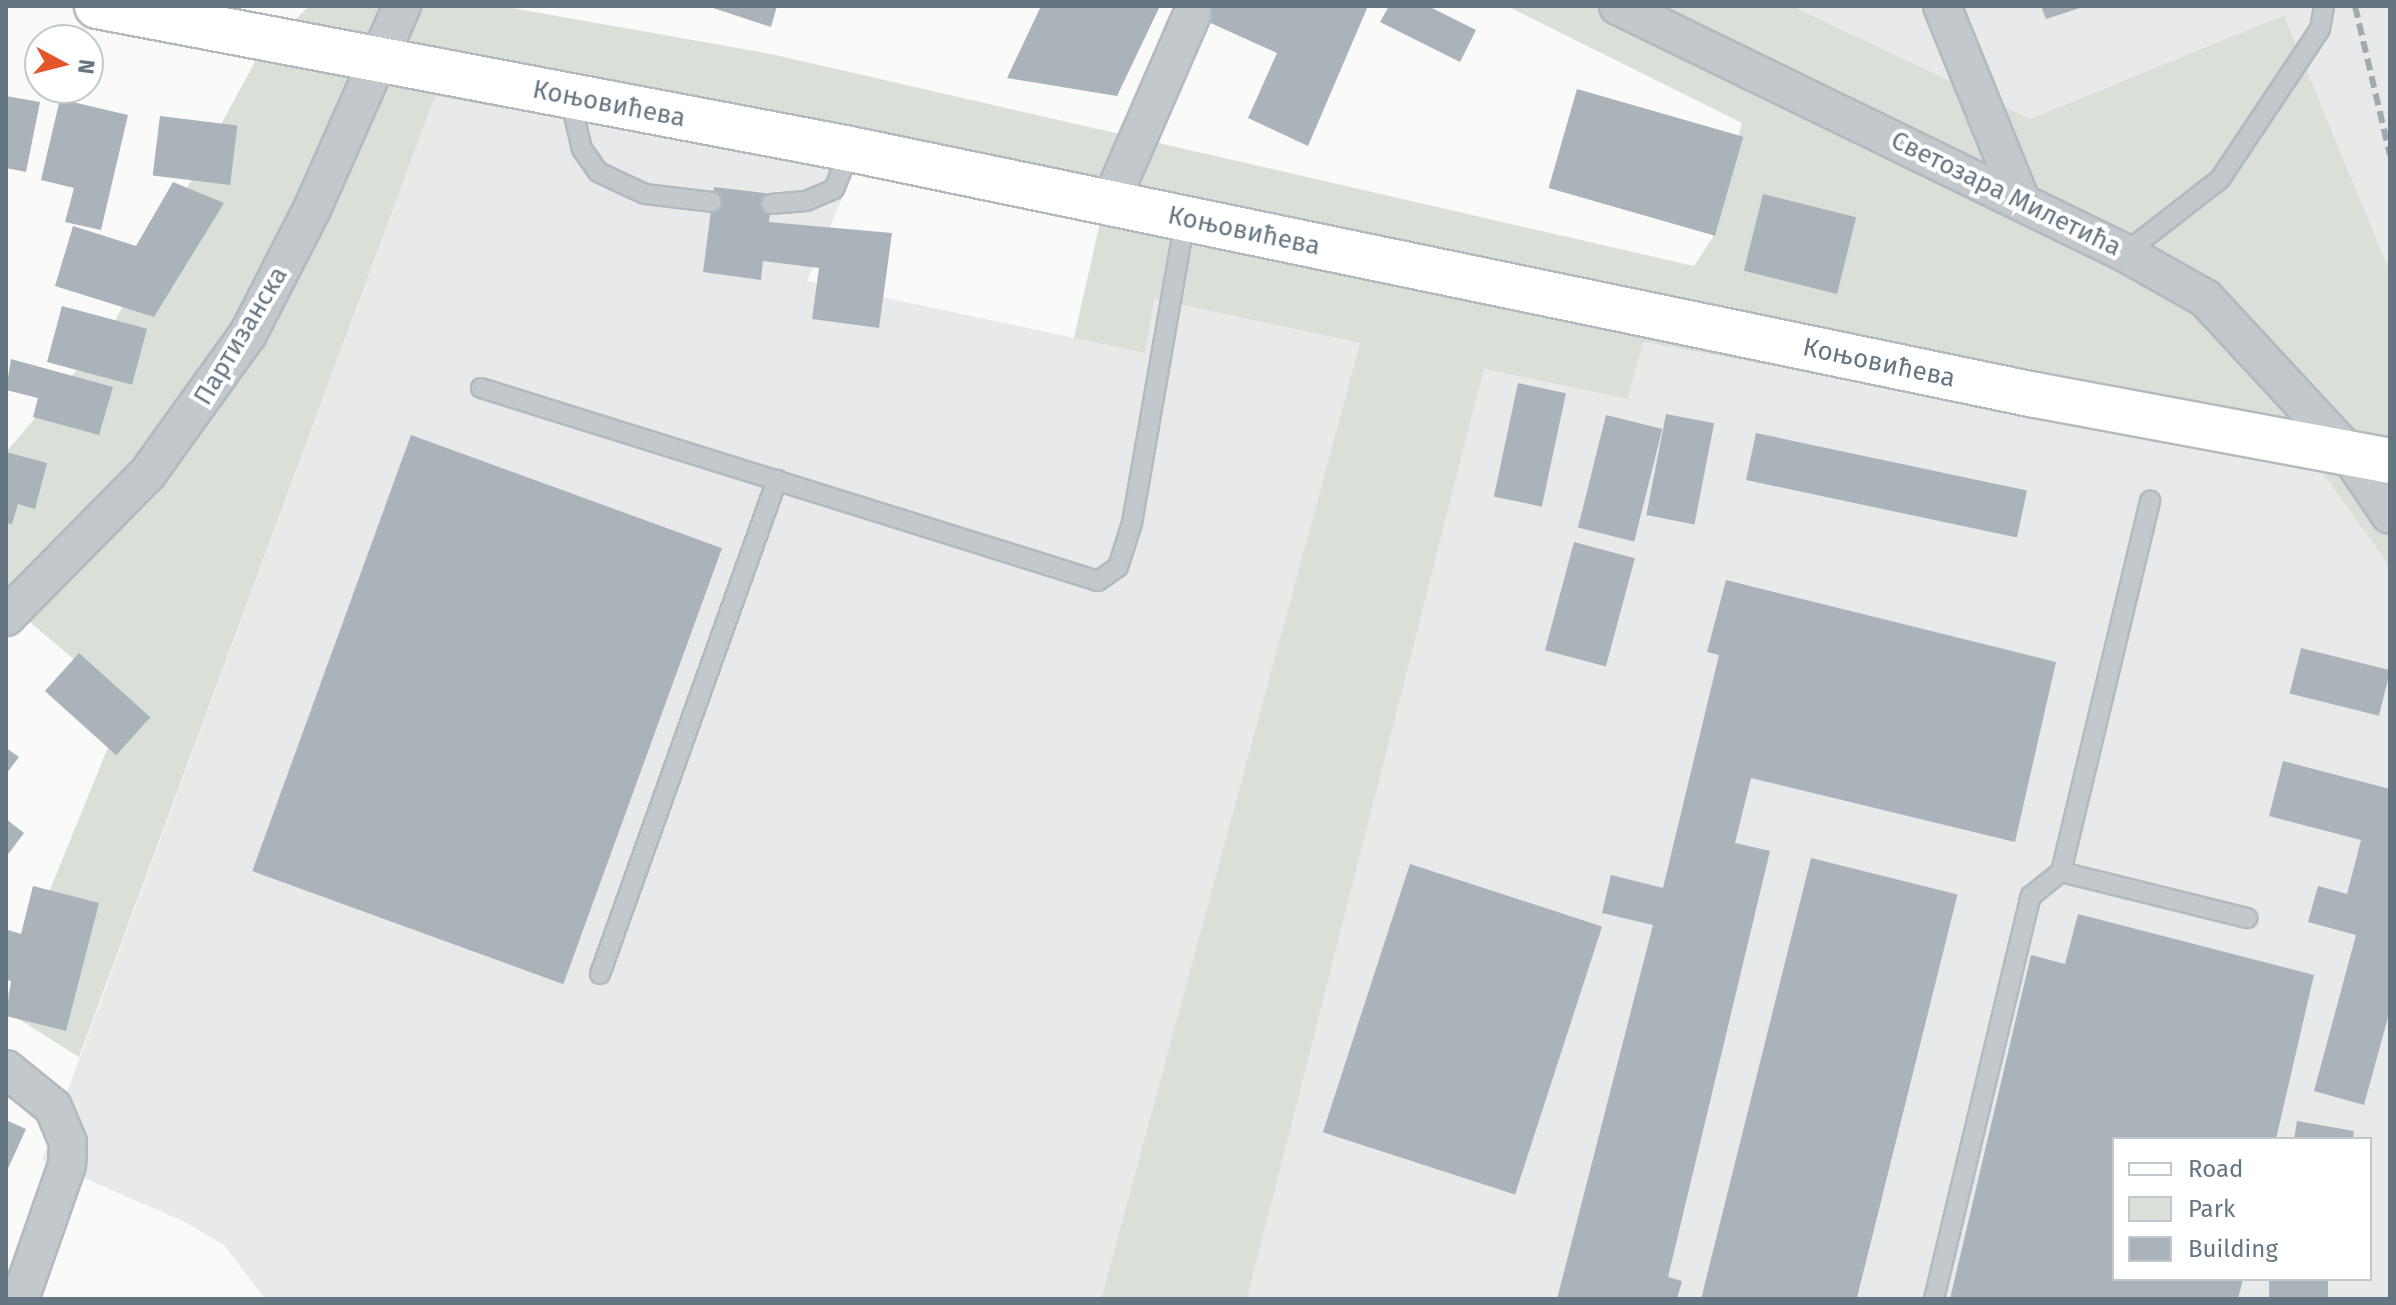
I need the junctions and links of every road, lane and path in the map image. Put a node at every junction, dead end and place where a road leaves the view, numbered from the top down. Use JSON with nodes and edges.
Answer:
{"nodes":[{"id":1,"x":97,"y":6,"type":"edge"},
{"id":2,"x":402,"y":6,"type":"edge"},
{"id":3,"x":1618,"y":6,"type":"edge"},
{"id":4,"x":1942,"y":6,"type":"edge"},
{"id":5,"x":2324,"y":6,"type":"edge"},
{"id":6,"x":1192,"y":14,"type":"dead end"},
{"id":7,"x":377,"y":59,"type":"junction"},
{"id":8,"x":570,"y":98,"type":"junction"},
{"id":9,"x":850,"y":149,"type":"junction"},
{"id":10,"x":2021,"y":201,"type":"junction"},
{"id":11,"x":712,"y":202,"type":"dead end"},
{"id":12,"x":1110,"y":203,"type":"junction"},
{"id":13,"x":771,"y":204,"type":"dead end"},
{"id":14,"x":1185,"y":218,"type":"junction"},
{"id":15,"x":2125,"y":253,"type":"junction"},
{"id":16,"x":481,"y":388,"type":"dead end"},
{"id":17,"x":2346,"y":450,"type":"junction"},
{"id":18,"x":2390,"y":461,"type":"edge"},
{"id":19,"x":777,"y":480,"type":"junction"},
{"id":20,"x":2150,"y":500,"type":"dead end"},
{"id":21,"x":2390,"y":515,"type":"edge"},
{"id":22,"x":6,"y":617,"type":"edge"},
{"id":23,"x":2061,"y":872,"type":"junction"},
{"id":24,"x":2247,"y":918,"type":"dead end"},
{"id":25,"x":600,"y":974,"type":"dead end"},
{"id":26,"x":6,"y":1069,"type":"edge"},
{"id":27,"x":20,"y":1299,"type":"edge"},
{"id":28,"x":1934,"y":1299,"type":"edge"}],
"edges":[{"from":1,"to":7,"type":"main road","name":"Коњовићева"},
{"from":2,"to":7,"type":"street","name":"Партизанска"},
{"from":3,"to":10,"type":"street","name":"Светозара Милетића"},
{"from":4,"to":10,"type":"street"},
{"from":5,"to":15,"type":"lane"},
{"from":6,"to":12,"type":"street"},
{"from":7,"to":8,"type":"main road","name":"Коњовићева"},
{"from":7,"to":22,"type":"street","name":"Партизанска"},
{"from":8,"to":9,"type":"main road","name":"Коњовићева"},
{"from":8,"to":11,"type":"lane"},
{"from":9,"to":12,"type":"main road","name":"Коњовићева"},
{"from":9,"to":13,"type":"lane"},
{"from":10,"to":15,"type":"street","name":"Светозара Милетића"},
{"from":12,"to":14,"type":"main road","name":"Коњовићева"},
{"from":14,"to":17,"type":"main road","name":"Коњовићева"},
{"from":14,"to":19,"type":"lane"},
{"from":15,"to":17,"type":"street","name":"Светозара Милетића"},
{"from":16,"to":19,"type":"lane"},
{"from":17,"to":18,"type":"main road","name":"Коњовићева"},
{"from":17,"to":21,"type":"street","name":"Светозара Милетића"},
{"from":19,"to":25,"type":"lane"},
{"from":20,"to":23,"type":"lane"},
{"from":23,"to":24,"type":"lane"},
{"from":23,"to":28,"type":"lane"},
{"from":26,"to":27,"type":"street"}]}
